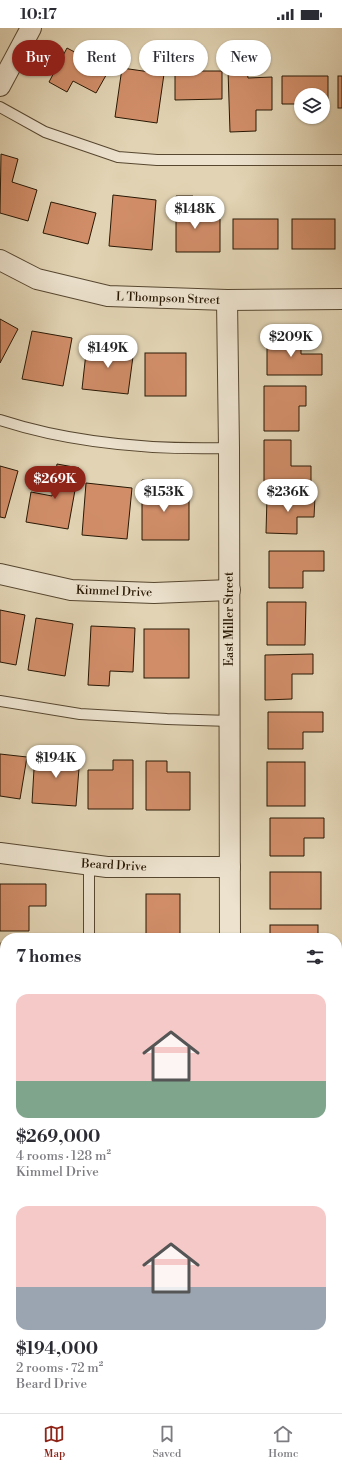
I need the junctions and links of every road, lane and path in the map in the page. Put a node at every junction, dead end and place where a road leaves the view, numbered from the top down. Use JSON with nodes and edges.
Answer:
{"nodes":[{"id":1,"x":31,"y":28,"type":"edge"},
{"id":2,"x":0,"y":86,"type":"edge"},
{"id":3,"x":0,"y":108,"type":"edge"},
{"id":4,"x":342,"y":160,"type":"edge"},
{"id":5,"x":0,"y":260,"type":"edge"},
{"id":6,"x":342,"y":299,"type":"edge"},
{"id":7,"x":227,"y":300,"type":"junction"},
{"id":8,"x":0,"y":420,"type":"edge"},
{"id":9,"x":229,"y":448,"type":"junction"},
{"id":10,"x":0,"y":574,"type":"edge"},
{"id":11,"x":230,"y":590,"type":"junction"},
{"id":12,"x":0,"y":701,"type":"edge"},
{"id":13,"x":230,"y":721,"type":"junction"},
{"id":14,"x":0,"y":853,"type":"edge"},
{"id":15,"x":89,"y":865,"type":"junction"},
{"id":16,"x":230,"y":867,"type":"junction"},
{"id":17,"x":89,"y":933,"type":"edge"},
{"id":18,"x":230,"y":933,"type":"edge"}],
"edges":[{"from":1,"to":2,"type":"street"},
{"from":3,"to":4,"type":"lane"},
{"from":5,"to":7,"type":"street","name":"L Thompson Street"},
{"from":6,"to":7,"type":"street","name":"L Thompson Street"},
{"from":7,"to":9,"type":"street","name":"East Miller Street"},
{"from":8,"to":9,"type":"lane"},
{"from":9,"to":11,"type":"street","name":"East Miller Street"},
{"from":10,"to":11,"type":"street","name":"Kimmel Drive"},
{"from":11,"to":13,"type":"street","name":"East Miller Street"},
{"from":12,"to":13,"type":"lane"},
{"from":13,"to":16,"type":"street","name":"East Miller Street"},
{"from":14,"to":15,"type":"street","name":"Beard Drive"},
{"from":15,"to":16,"type":"street","name":"Beard Drive"},
{"from":15,"to":17,"type":"lane"},
{"from":16,"to":18,"type":"street","name":"East Miller Street"}]}
